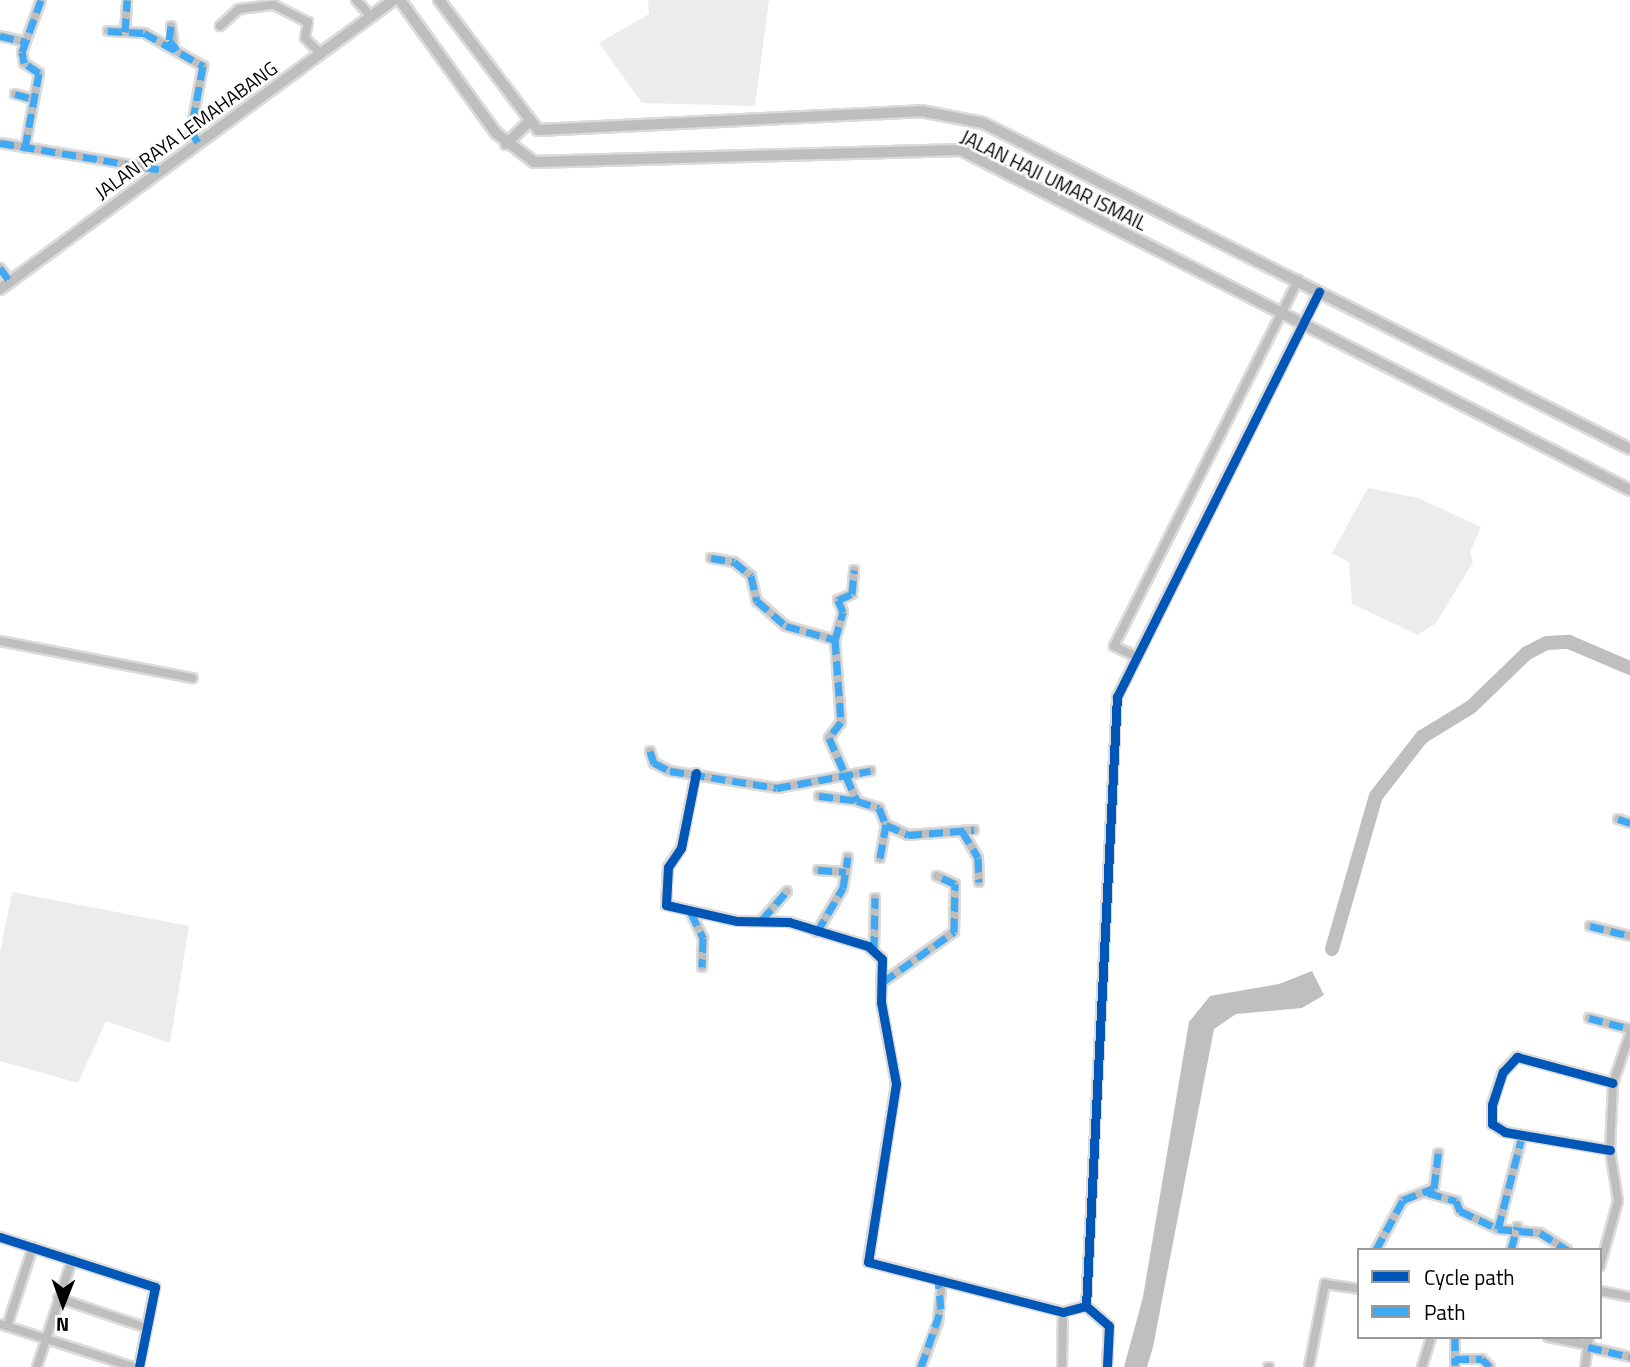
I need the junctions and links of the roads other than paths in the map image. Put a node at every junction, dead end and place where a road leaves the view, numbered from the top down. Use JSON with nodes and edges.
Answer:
{"nodes":[{"id":1,"x":41,"y":0,"type":"edge"},
{"id":2,"x":127,"y":0,"type":"edge"},
{"id":3,"x":356,"y":0,"type":"edge"},
{"id":4,"x":380,"y":0,"type":"edge"},
{"id":5,"x":393,"y":0,"type":"edge"},
{"id":6,"x":400,"y":0,"type":"edge"},
{"id":7,"x":439,"y":0,"type":"edge"},
{"id":8,"x":374,"y":14,"type":"junction"},
{"id":9,"x":171,"y":26,"type":"dead end"},
{"id":10,"x":220,"y":26,"type":"dead end"},
{"id":11,"x":108,"y":31,"type":"dead end"},
{"id":12,"x":125,"y":32,"type":"junction"},
{"id":13,"x":0,"y":36,"type":"edge"},
{"id":14,"x":25,"y":42,"type":"junction"},
{"id":15,"x":320,"y":53,"type":"junction"},
{"id":16,"x":200,"y":65,"type":"junction"},
{"id":17,"x":15,"y":94,"type":"dead end"},
{"id":18,"x":33,"y":99,"type":"junction"},
{"id":19,"x":528,"y":122,"type":"junction"},
{"id":20,"x":198,"y":142,"type":"junction"},
{"id":21,"x":0,"y":144,"type":"edge"},
{"id":22,"x":506,"y":144,"type":"junction"},
{"id":23,"x":25,"y":148,"type":"junction"},
{"id":24,"x":161,"y":170,"type":"junction"},
{"id":25,"x":0,"y":268,"type":"edge"},
{"id":26,"x":1298,"y":280,"type":"junction"},
{"id":27,"x":10,"y":282,"type":"junction"},
{"id":28,"x":0,"y":289,"type":"edge"},
{"id":29,"x":1319,"y":291,"type":"junction"},
{"id":30,"x":1282,"y":313,"type":"junction"},
{"id":31,"x":1303,"y":323,"type":"junction"},
{"id":32,"x":1630,"y":449,"type":"edge"},
{"id":33,"x":1630,"y":490,"type":"edge"},
{"id":34,"x":712,"y":558,"type":"dead end"},
{"id":35,"x":854,"y":570,"type":"dead end"},
{"id":36,"x":0,"y":640,"type":"edge"},
{"id":37,"x":835,"y":640,"type":"junction"},
{"id":38,"x":1133,"y":655,"type":"junction"},
{"id":39,"x":192,"y":678,"type":"dead end"},
{"id":40,"x":650,"y":751,"type":"dead end"},
{"id":41,"x":870,"y":771,"type":"dead end"},
{"id":42,"x":696,"y":773,"type":"junction"},
{"id":43,"x":842,"y":774,"type":"junction"},
{"id":44,"x":819,"y":796,"type":"dead end"},
{"id":45,"x":854,"y":798,"type":"junction"},
{"id":46,"x":1618,"y":819,"type":"dead end"},
{"id":47,"x":1630,"y":823,"type":"edge"},
{"id":48,"x":886,"y":825,"type":"junction"},
{"id":49,"x":974,"y":830,"type":"dead end"},
{"id":50,"x":962,"y":831,"type":"junction"},
{"id":51,"x":848,"y":857,"type":"dead end"},
{"id":52,"x":880,"y":858,"type":"dead end"},
{"id":53,"x":818,"y":870,"type":"dead end"},
{"id":54,"x":846,"y":872,"type":"junction"},
{"id":55,"x":937,"y":876,"type":"dead end"},
{"id":56,"x":979,"y":882,"type":"dead end"},
{"id":57,"x":787,"y":891,"type":"dead end"},
{"id":58,"x":875,"y":898,"type":"dead end"},
{"id":59,"x":691,"y":913,"type":"junction"},
{"id":60,"x":762,"y":920,"type":"junction"},
{"id":61,"x":1590,"y":926,"type":"dead end"},
{"id":62,"x":817,"y":932,"type":"junction"},
{"id":63,"x":1630,"y":936,"type":"edge"},
{"id":64,"x":874,"y":950,"type":"junction"},
{"id":65,"x":702,"y":967,"type":"dead end"},
{"id":66,"x":883,"y":982,"type":"junction"},
{"id":67,"x":1589,"y":1018,"type":"dead end"},
{"id":68,"x":1630,"y":1032,"type":"edge"},
{"id":69,"x":1613,"y":1083,"type":"junction"},
{"id":70,"x":1521,"y":1141,"type":"dead end"},
{"id":71,"x":1610,"y":1150,"type":"junction"},
{"id":72,"x":1438,"y":1153,"type":"dead end"},
{"id":73,"x":1428,"y":1193,"type":"junction"},
{"id":74,"x":1517,"y":1227,"type":"junction"},
{"id":75,"x":1498,"y":1229,"type":"junction"},
{"id":76,"x":0,"y":1237,"type":"edge"},
{"id":77,"x":33,"y":1247,"type":"junction"},
{"id":78,"x":1377,"y":1248,"type":"edge"},
{"id":79,"x":1512,"y":1248,"type":"edge"},
{"id":80,"x":1563,"y":1248,"type":"edge"},
{"id":81,"x":1602,"y":1259,"type":"edge"},
{"id":82,"x":72,"y":1260,"type":"junction"},
{"id":83,"x":942,"y":1280,"type":"junction"},
{"id":84,"x":1357,"y":1289,"type":"edge"},
{"id":85,"x":1602,"y":1290,"type":"edge"},
{"id":86,"x":1630,"y":1297,"type":"edge"},
{"id":87,"x":58,"y":1298,"type":"junction"},
{"id":88,"x":1086,"y":1306,"type":"junction"},
{"id":89,"x":1063,"y":1312,"type":"junction"},
{"id":90,"x":4,"y":1325,"type":"edge"},
{"id":91,"x":147,"y":1328,"type":"junction"},
{"id":92,"x":46,"y":1339,"type":"junction"},
{"id":93,"x":1430,"y":1339,"type":"edge"},
{"id":94,"x":1455,"y":1339,"type":"edge"},
{"id":95,"x":1561,"y":1339,"type":"edge"},
{"id":96,"x":1588,"y":1343,"type":"edge"},
{"id":97,"x":1630,"y":1357,"type":"edge"},
{"id":98,"x":1455,"y":1363,"type":"edge"},
{"id":99,"x":37,"y":1367,"type":"edge"},
{"id":100,"x":133,"y":1367,"type":"edge"},
{"id":101,"x":139,"y":1367,"type":"edge"},
{"id":102,"x":921,"y":1367,"type":"edge"},
{"id":103,"x":1062,"y":1367,"type":"edge"},
{"id":104,"x":1107,"y":1367,"type":"edge"},
{"id":105,"x":1309,"y":1367,"type":"edge"},
{"id":106,"x":1422,"y":1367,"type":"edge"},
{"id":107,"x":1490,"y":1367,"type":"edge"},
{"id":108,"x":1585,"y":1367,"type":"edge"}],
"edges":[{"from":1,"to":14,"type":"street"},
{"from":2,"to":12,"type":"street"},
{"from":3,"to":8,"type":"street"},
{"from":4,"to":8,"type":"main road"},
{"from":5,"to":8,"type":"main road","name":"JALAN RAYA LEMAHABANG"},
{"from":6,"to":22,"type":"main road","name":"JALAN HAJI UMAR ISMAIL"},
{"from":7,"to":19,"type":"main road"},
{"from":8,"to":15,"type":"main road","name":"JALAN RAYA LEMAHABANG"},
{"from":9,"to":16,"type":"street"},
{"from":10,"to":15,"type":"street"},
{"from":11,"to":12,"type":"street"},
{"from":12,"to":16,"type":"street"},
{"from":13,"to":14,"type":"street"},
{"from":14,"to":18,"type":"street"},
{"from":15,"to":20,"type":"main road","name":"JALAN RAYA LEMAHABANG"},
{"from":16,"to":20,"type":"street"},
{"from":17,"to":18,"type":"street"},
{"from":18,"to":23,"type":"street"},
{"from":19,"to":22,"type":"main road"},
{"from":19,"to":26,"type":"main road","name":"JALAN HAJI UMAR ISMAIL"},
{"from":20,"to":24,"type":"main road","name":"JALAN RAYA LEMAHABANG"},
{"from":21,"to":23,"type":"street"},
{"from":22,"to":30,"type":"main road","name":"JALAN HAJI UMAR ISMAIL"},
{"from":23,"to":24,"type":"street"},
{"from":24,"to":27,"type":"main road","name":"JALAN RAYA LEMAHABANG"},
{"from":25,"to":27,"type":"street"},
{"from":26,"to":29,"type":"main road","name":"JALAN HAJI UMAR ISMAIL"},
{"from":26,"to":30,"type":"street"},
{"from":27,"to":28,"type":"main road","name":"JALAN RAYA LEMAHABANG"},
{"from":29,"to":31,"type":"street"},
{"from":29,"to":32,"type":"main road","name":"JALAN HAJI UMAR ISMAIL"},
{"from":30,"to":31,"type":"main road","name":"JALAN HAJI UMAR ISMAIL"},
{"from":30,"to":38,"type":"street"},
{"from":31,"to":33,"type":"main road","name":"JALAN HAJI UMAR ISMAIL"},
{"from":31,"to":38,"type":"street"},
{"from":34,"to":37,"type":"street"},
{"from":35,"to":37,"type":"street"},
{"from":36,"to":39,"type":"street"},
{"from":37,"to":43,"type":"street"},
{"from":38,"to":88,"type":"street"},
{"from":40,"to":42,"type":"street"},
{"from":41,"to":43,"type":"street"},
{"from":42,"to":43,"type":"street"},
{"from":42,"to":59,"type":"street"},
{"from":43,"to":45,"type":"street"},
{"from":44,"to":45,"type":"street"},
{"from":45,"to":48,"type":"street"},
{"from":46,"to":47,"type":"street"},
{"from":48,"to":50,"type":"street"},
{"from":48,"to":52,"type":"street"},
{"from":49,"to":50,"type":"street"},
{"from":50,"to":56,"type":"street"},
{"from":51,"to":54,"type":"street"},
{"from":53,"to":54,"type":"street"},
{"from":54,"to":62,"type":"street"},
{"from":55,"to":66,"type":"street"},
{"from":57,"to":60,"type":"street"},
{"from":58,"to":64,"type":"street"},
{"from":59,"to":60,"type":"street"},
{"from":59,"to":65,"type":"street"},
{"from":60,"to":62,"type":"street"},
{"from":61,"to":63,"type":"street"},
{"from":62,"to":64,"type":"street"},
{"from":64,"to":66,"type":"street"},
{"from":66,"to":83,"type":"street"},
{"from":67,"to":68,"type":"street"},
{"from":68,"to":69,"type":"street"},
{"from":69,"to":71,"type":"street"},
{"from":69,"to":71,"type":"street"},
{"from":70,"to":75,"type":"street"},
{"from":71,"to":81,"type":"street"},
{"from":72,"to":73,"type":"street"},
{"from":73,"to":75,"type":"street"},
{"from":73,"to":78,"type":"street"},
{"from":74,"to":75,"type":"street"},
{"from":74,"to":79,"type":"street"},
{"from":74,"to":80,"type":"street"},
{"from":76,"to":77,"type":"street"},
{"from":77,"to":82,"type":"street"},
{"from":77,"to":90,"type":"street"},
{"from":82,"to":87,"type":"street"},
{"from":82,"to":91,"type":"street"},
{"from":83,"to":89,"type":"street"},
{"from":83,"to":102,"type":"street"},
{"from":84,"to":105,"type":"street"},
{"from":85,"to":86,"type":"street"},
{"from":87,"to":91,"type":"street"},
{"from":87,"to":92,"type":"street"},
{"from":88,"to":89,"type":"street"},
{"from":88,"to":104,"type":"street"},
{"from":89,"to":103,"type":"street"},
{"from":90,"to":92,"type":"street"},
{"from":91,"to":101,"type":"street"},
{"from":92,"to":99,"type":"street"},
{"from":92,"to":100,"type":"street"},
{"from":93,"to":106,"type":"street"},
{"from":94,"to":98,"type":"street"},
{"from":95,"to":96,"type":"street"},
{"from":96,"to":97,"type":"street"},
{"from":96,"to":108,"type":"street"},
{"from":98,"to":107,"type":"street"}]}
